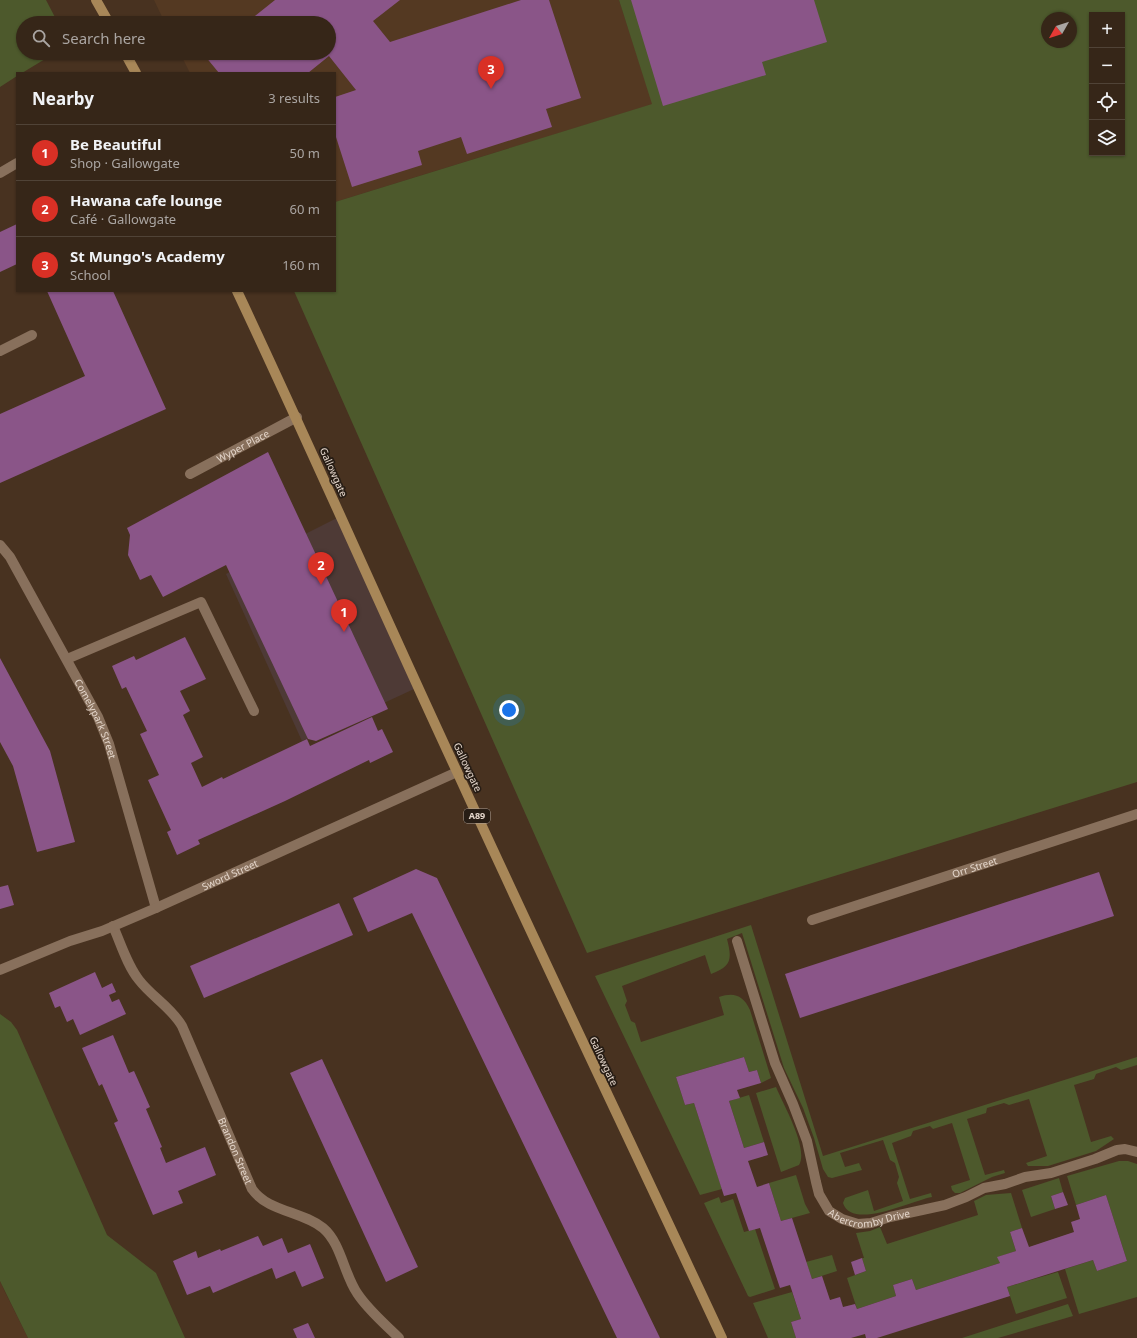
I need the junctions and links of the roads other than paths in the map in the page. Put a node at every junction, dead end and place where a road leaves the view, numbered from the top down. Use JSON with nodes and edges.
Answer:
{"nodes":[{"id":1,"x":96,"y":0,"type":"edge"},
{"id":2,"x":105,"y":16,"type":"edge"},
{"id":3,"x":129,"y":60,"type":"edge"},
{"id":4,"x":135,"y":72,"type":"edge"},
{"id":5,"x":16,"y":164,"type":"edge"},
{"id":6,"x":0,"y":173,"type":"edge"},
{"id":7,"x":237,"y":292,"type":"edge"},
{"id":8,"x":32,"y":335,"type":"dead end"},
{"id":9,"x":0,"y":352,"type":"edge"},
{"id":10,"x":297,"y":417,"type":"junction"},
{"id":11,"x":190,"y":474,"type":"dead end"},
{"id":12,"x":0,"y":545,"type":"edge"},
{"id":13,"x":67,"y":659,"type":"junction"},
{"id":14,"x":254,"y":711,"type":"dead end"},
{"id":15,"x":457,"y":772,"type":"junction"},
{"id":16,"x":1137,"y":814,"type":"edge"},
{"id":17,"x":156,"y":908,"type":"junction"},
{"id":18,"x":812,"y":920,"type":"dead end"},
{"id":19,"x":114,"y":926,"type":"junction"},
{"id":20,"x":737,"y":941,"type":"dead end"},
{"id":21,"x":0,"y":970,"type":"edge"},
{"id":22,"x":1137,"y":1152,"type":"edge"},
{"id":23,"x":399,"y":1338,"type":"edge"},
{"id":24,"x":722,"y":1338,"type":"edge"}],
"edges":[{"from":1,"to":2,"type":"main road"},
{"from":3,"to":4,"type":"main road"},
{"from":5,"to":6,"type":"street"},
{"from":7,"to":10,"type":"main road","name":"Gallowgate","number":"A89"},
{"from":8,"to":9,"type":"street"},
{"from":10,"to":11,"type":"street","name":"Wyper Place"},
{"from":10,"to":15,"type":"main road","name":"Gallowgate","number":"A89"},
{"from":12,"to":13,"type":"street","name":"Comelypark Street"},
{"from":13,"to":14,"type":"street"},
{"from":13,"to":17,"type":"street","name":"Comelypark Street"},
{"from":15,"to":17,"type":"street","name":"Sword Street"},
{"from":15,"to":24,"type":"main road","name":"Gallowgate","number":"A89"},
{"from":16,"to":18,"type":"street","name":"Orr Street"},
{"from":17,"to":19,"type":"street","name":"Sword Street"},
{"from":19,"to":21,"type":"street","name":"Sword Street"},
{"from":19,"to":23,"type":"street","name":"Brandon Street"},
{"from":20,"to":22,"type":"street","name":"Abercromby Drive"}]}
